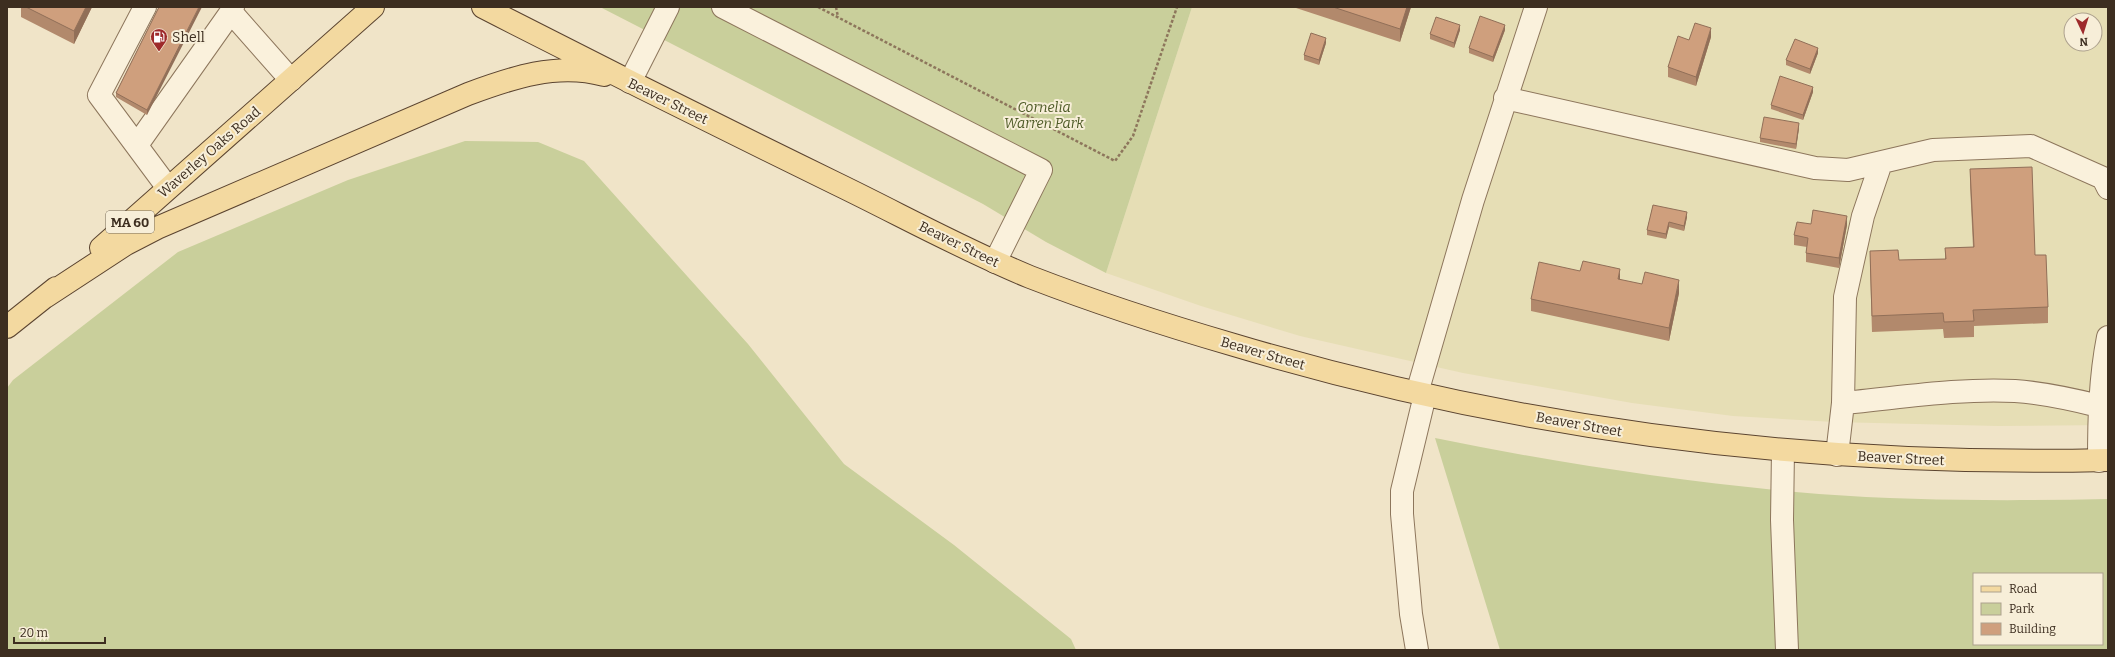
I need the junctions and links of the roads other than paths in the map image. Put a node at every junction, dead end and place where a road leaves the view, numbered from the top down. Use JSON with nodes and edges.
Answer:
{"nodes":[{"id":1,"x":145,"y":7,"type":"edge"},
{"id":2,"x":373,"y":7,"type":"edge"},
{"id":3,"x":483,"y":7,"type":"edge"},
{"id":4,"x":668,"y":7,"type":"edge"},
{"id":5,"x":724,"y":7,"type":"edge"},
{"id":6,"x":1536,"y":7,"type":"edge"},
{"id":7,"x":232,"y":10,"type":"edge"},
{"id":8,"x":291,"y":80,"type":"junction"},
{"id":9,"x":630,"y":82,"type":"junction"},
{"id":10,"x":1505,"y":98,"type":"junction"},
{"id":11,"x":137,"y":145,"type":"junction"},
{"id":12,"x":1881,"y":163,"type":"junction"},
{"id":13,"x":168,"y":188,"type":"junction"},
{"id":14,"x":2108,"y":188,"type":"edge"},
{"id":15,"x":995,"y":262,"type":"junction"},
{"id":16,"x":45,"y":297,"type":"junction"},
{"id":17,"x":7,"y":327,"type":"edge"},
{"id":18,"x":2108,"y":337,"type":"edge"},
{"id":19,"x":1421,"y":394,"type":"junction"},
{"id":20,"x":1843,"y":403,"type":"junction"},
{"id":21,"x":2099,"y":406,"type":"junction"},
{"id":22,"x":1783,"y":450,"type":"junction"},
{"id":23,"x":1837,"y":455,"type":"junction"},
{"id":24,"x":2104,"y":460,"type":"edge"},
{"id":25,"x":1417,"y":650,"type":"edge"},
{"id":26,"x":1787,"y":650,"type":"edge"}],
"edges":[{"from":1,"to":11,"type":"lane"},
{"from":2,"to":8,"type":"main road","name":"Waverley Oaks Road","number":"MA 60"},
{"from":3,"to":9,"type":"main road","name":"Beaver Street"},
{"from":4,"to":9,"type":"lane"},
{"from":5,"to":15,"type":"lane"},
{"from":6,"to":10,"type":"lane"},
{"from":7,"to":8,"type":"lane"},
{"from":7,"to":11,"type":"lane"},
{"from":8,"to":13,"type":"main road","name":"Waverley Oaks Road","number":"MA 60"},
{"from":9,"to":15,"type":"main road","name":"Beaver Street"},
{"from":9,"to":16,"type":"main road"},
{"from":10,"to":12,"type":"lane"},
{"from":10,"to":19,"type":"lane"},
{"from":11,"to":13,"type":"lane"},
{"from":12,"to":14,"type":"lane"},
{"from":12,"to":20,"type":"lane"},
{"from":13,"to":16,"type":"main road","name":"Waverley Oaks Road","number":"MA 60"},
{"from":15,"to":19,"type":"main road","name":"Beaver Street"},
{"from":16,"to":17,"type":"main road","name":"Waverley Oaks Road","number":"MA 60"},
{"from":18,"to":21,"type":"lane"},
{"from":19,"to":22,"type":"main road","name":"Beaver Street"},
{"from":19,"to":25,"type":"lane"},
{"from":20,"to":21,"type":"lane"},
{"from":20,"to":23,"type":"lane"},
{"from":21,"to":24,"type":"lane"},
{"from":22,"to":23,"type":"main road","name":"Beaver Street"},
{"from":22,"to":26,"type":"lane"},
{"from":23,"to":24,"type":"main road","name":"Beaver Street"}]}
